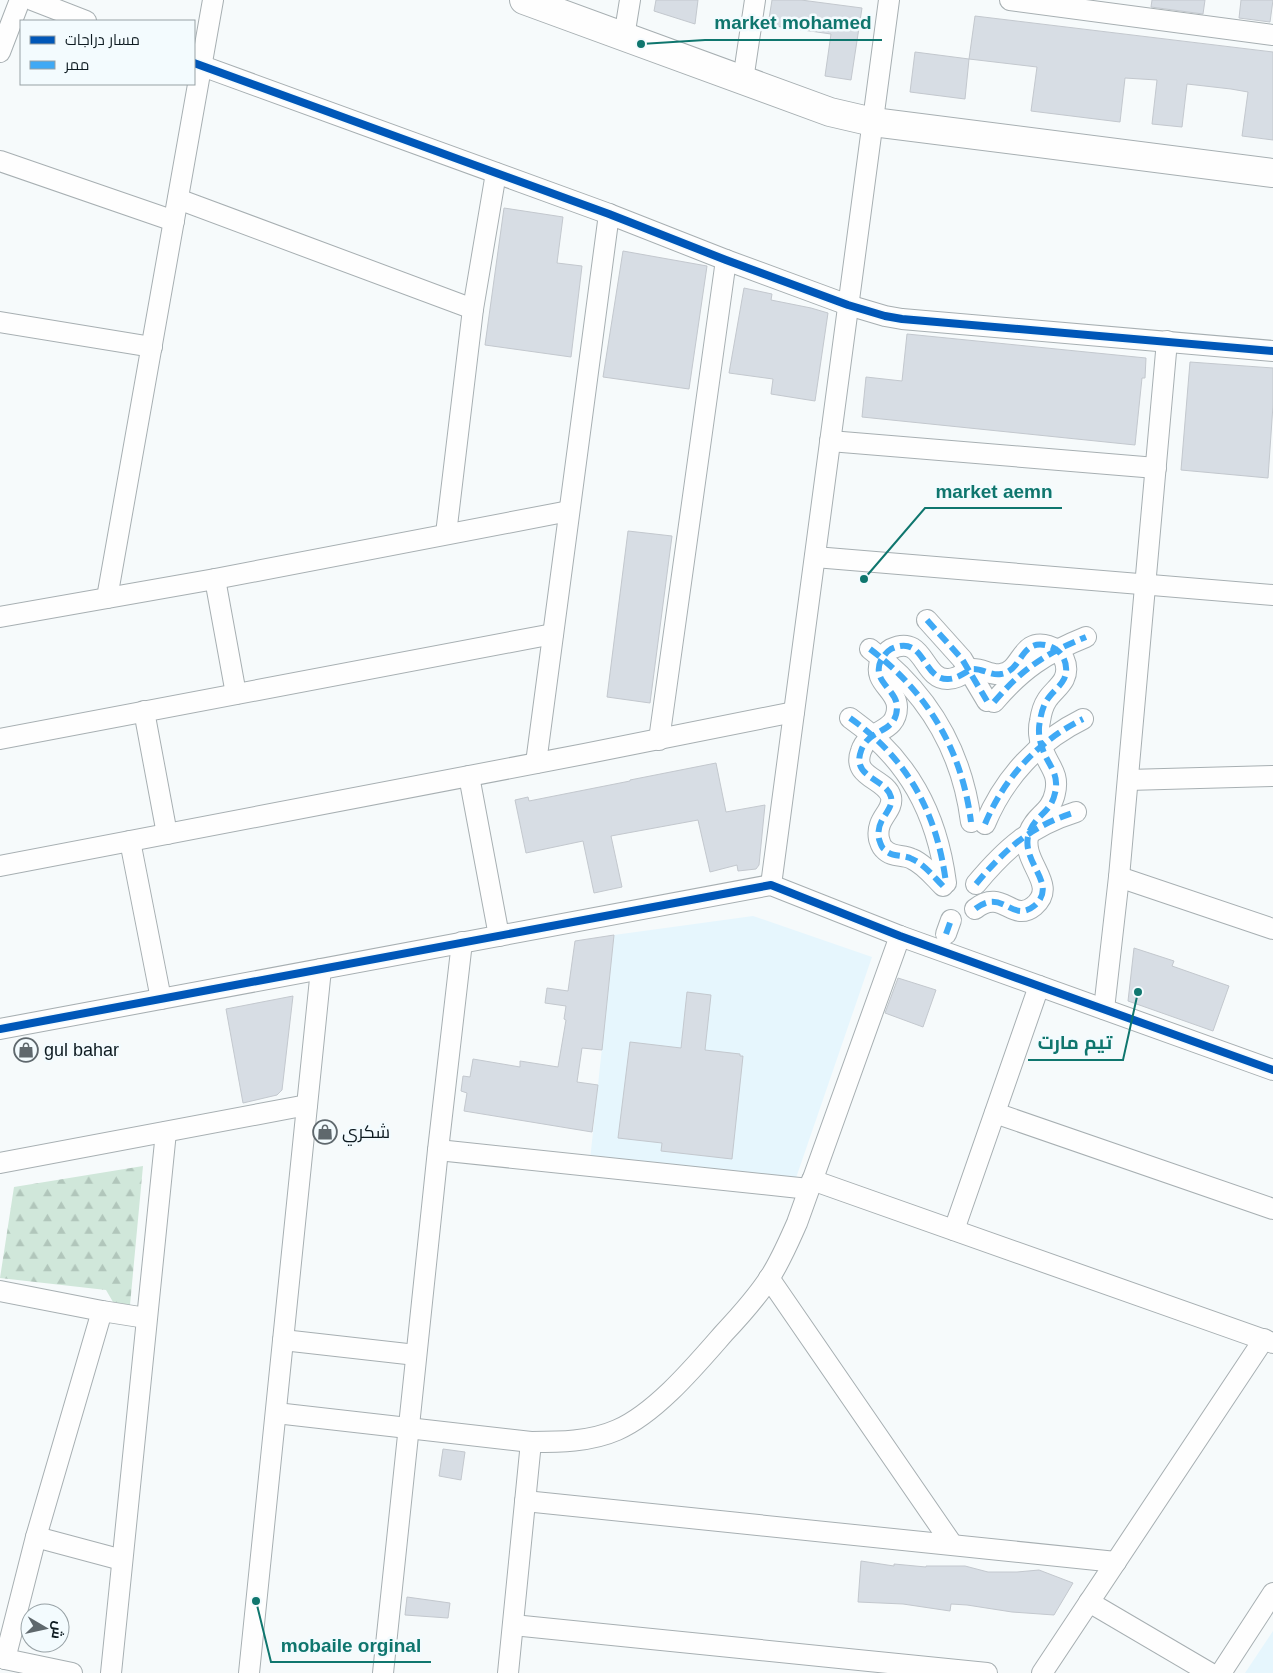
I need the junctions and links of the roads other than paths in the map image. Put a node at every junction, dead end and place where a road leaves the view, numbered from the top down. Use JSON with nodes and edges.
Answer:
{"nodes":[{"id":1,"x":20,"y":0,"type":"edge"},
{"id":2,"x":32,"y":0,"type":"edge"},
{"id":3,"x":213,"y":0,"type":"edge"},
{"id":4,"x":524,"y":0,"type":"edge"},
{"id":5,"x":630,"y":0,"type":"edge"},
{"id":6,"x":755,"y":0,"type":"edge"},
{"id":7,"x":889,"y":0,"type":"edge"},
{"id":8,"x":1022,"y":1,"type":"edge"},
{"id":9,"x":1148,"y":9,"type":"edge"},
{"id":10,"x":83,"y":20,"type":"edge"},
{"id":11,"x":1273,"y":35,"type":"edge"},
{"id":12,"x":624,"y":37,"type":"junction"},
{"id":13,"x":0,"y":52,"type":"edge"},
{"id":14,"x":198,"y":65,"type":"edge"},
{"id":15,"x":743,"y":80,"type":"junction"},
{"id":16,"x":872,"y":122,"type":"junction"},
{"id":17,"x":0,"y":161,"type":"edge"},
{"id":18,"x":496,"y":173,"type":"junction"},
{"id":19,"x":1273,"y":173,"type":"edge"},
{"id":20,"x":178,"y":200,"type":"junction"},
{"id":21,"x":609,"y":214,"type":"junction"},
{"id":22,"x":174,"y":221,"type":"junction"},
{"id":23,"x":726,"y":260,"type":"junction"},
{"id":24,"x":848,"y":305,"type":"junction"},
{"id":25,"x":473,"y":309,"type":"junction"},
{"id":26,"x":0,"y":322,"type":"edge"},
{"id":27,"x":1167,"y":341,"type":"junction"},
{"id":28,"x":152,"y":347,"type":"junction"},
{"id":29,"x":1273,"y":351,"type":"edge"},
{"id":30,"x":830,"y":441,"type":"junction"},
{"id":31,"x":1156,"y":468,"type":"junction"},
{"id":32,"x":569,"y":511,"type":"junction"},
{"id":33,"x":446,"y":534,"type":"junction"},
{"id":34,"x":815,"y":557,"type":"junction"},
{"id":35,"x":215,"y":579,"type":"junction"},
{"id":36,"x":1145,"y":584,"type":"junction"},
{"id":37,"x":1273,"y":594,"type":"edge"},
{"id":38,"x":107,"y":598,"type":"junction"},
{"id":39,"x":0,"y":617,"type":"edge"},
{"id":40,"x":927,"y":620,"type":"dead end"},
{"id":41,"x":553,"y":634,"type":"junction"},
{"id":42,"x":1086,"y":637,"type":"dead end"},
{"id":43,"x":1056,"y":649,"type":"junction"},
{"id":44,"x":876,"y":654,"type":"junction"},
{"id":45,"x":969,"y":670,"type":"junction"},
{"id":46,"x":236,"y":694,"type":"junction"},
{"id":47,"x":144,"y":711,"type":"junction"},
{"id":48,"x":794,"y":712,"type":"junction"},
{"id":49,"x":850,"y":718,"type":"dead end"},
{"id":50,"x":1084,"y":719,"type":"dead end"},
{"id":51,"x":872,"y":735,"type":"junction"},
{"id":52,"x":0,"y":739,"type":"edge"},
{"id":53,"x":659,"y":740,"type":"junction"},
{"id":54,"x":1041,"y":746,"type":"junction"},
{"id":55,"x":536,"y":764,"type":"junction"},
{"id":56,"x":469,"y":776,"type":"junction"},
{"id":57,"x":1273,"y":776,"type":"edge"},
{"id":58,"x":1128,"y":780,"type":"junction"},
{"id":59,"x":1076,"y":812,"type":"dead end"},
{"id":60,"x":167,"y":834,"type":"junction"},
{"id":61,"x":1028,"y":834,"type":"junction"},
{"id":62,"x":130,"y":841,"type":"junction"},
{"id":63,"x":0,"y":866,"type":"edge"},
{"id":64,"x":1119,"y":877,"type":"junction"},
{"id":65,"x":976,"y":884,"type":"dead end"},
{"id":66,"x":771,"y":885,"type":"junction"},
{"id":67,"x":975,"y":909,"type":"dead end"},
{"id":68,"x":1273,"y":929,"type":"edge"},
{"id":69,"x":499,"y":936,"type":"junction"},
{"id":70,"x":900,"y":936,"type":"junction"},
{"id":71,"x":462,"y":942,"type":"junction"},
{"id":72,"x":321,"y":969,"type":"junction"},
{"id":73,"x":1039,"y":986,"type":"junction"},
{"id":74,"x":161,"y":999,"type":"junction"},
{"id":75,"x":1104,"y":1009,"type":"junction"},
{"id":76,"x":0,"y":1029,"type":"edge"},
{"id":77,"x":1273,"y":1070,"type":"edge"},
{"id":78,"x":307,"y":1105,"type":"junction"},
{"id":79,"x":995,"y":1113,"type":"junction"},
{"id":80,"x":166,"y":1132,"type":"junction"},
{"id":81,"x":438,"y":1150,"type":"junction"},
{"id":82,"x":0,"y":1164,"type":"edge"},
{"id":83,"x":811,"y":1184,"type":"junction"},
{"id":84,"x":1273,"y":1209,"type":"edge"},
{"id":85,"x":954,"y":1230,"type":"junction"},
{"id":86,"x":769,"y":1278,"type":"junction"},
{"id":87,"x":0,"y":1291,"type":"edge"},
{"id":88,"x":102,"y":1311,"type":"junction"},
{"id":89,"x":146,"y":1318,"type":"junction"},
{"id":90,"x":283,"y":1340,"type":"junction"},
{"id":91,"x":1269,"y":1341,"type":"edge"},
{"id":92,"x":416,"y":1355,"type":"junction"},
{"id":93,"x":276,"y":1413,"type":"junction"},
{"id":94,"x":409,"y":1427,"type":"junction"},
{"id":95,"x":531,"y":1442,"type":"junction"},
{"id":96,"x":525,"y":1501,"type":"junction"},
{"id":97,"x":36,"y":1537,"type":"junction"},
{"id":98,"x":952,"y":1544,"type":"junction"},
{"id":99,"x":122,"y":1560,"type":"junction"},
{"id":100,"x":1116,"y":1562,"type":"junction"},
{"id":101,"x":1273,"y":1593,"type":"edge"},
{"id":102,"x":1089,"y":1602,"type":"junction"},
{"id":103,"x":513,"y":1625,"type":"junction"},
{"id":104,"x":3,"y":1657,"type":"edge"},
{"id":105,"x":72,"y":1673,"type":"edge"},
{"id":106,"x":111,"y":1673,"type":"edge"},
{"id":107,"x":249,"y":1673,"type":"edge"},
{"id":108,"x":383,"y":1673,"type":"edge"},
{"id":109,"x":508,"y":1673,"type":"edge"},
{"id":110,"x":987,"y":1673,"type":"edge"},
{"id":111,"x":1042,"y":1673,"type":"edge"},
{"id":112,"x":1210,"y":1673,"type":"edge"},
{"id":113,"x":1220,"y":1673,"type":"edge"}],
"edges":[{"from":1,"to":13,"type":"street"},
{"from":2,"to":10,"type":"street"},
{"from":3,"to":14,"type":"street"},
{"from":4,"to":12,"type":"street"},
{"from":5,"to":12,"type":"street"},
{"from":6,"to":15,"type":"street"},
{"from":7,"to":16,"type":"street"},
{"from":8,"to":9,"type":"street"},
{"from":9,"to":11,"type":"street"},
{"from":12,"to":15,"type":"street"},
{"from":14,"to":18,"type":"street"},
{"from":14,"to":20,"type":"street"},
{"from":15,"to":16,"type":"street"},
{"from":16,"to":19,"type":"street"},
{"from":16,"to":24,"type":"street"},
{"from":17,"to":22,"type":"street"},
{"from":18,"to":21,"type":"street"},
{"from":18,"to":25,"type":"street"},
{"from":20,"to":22,"type":"street"},
{"from":20,"to":25,"type":"street"},
{"from":21,"to":23,"type":"street"},
{"from":21,"to":32,"type":"street"},
{"from":22,"to":28,"type":"street"},
{"from":23,"to":24,"type":"street"},
{"from":23,"to":53,"type":"street"},
{"from":24,"to":27,"type":"street"},
{"from":24,"to":30,"type":"street"},
{"from":25,"to":33,"type":"street"},
{"from":26,"to":28,"type":"street"},
{"from":27,"to":29,"type":"street"},
{"from":27,"to":31,"type":"street"},
{"from":28,"to":38,"type":"street"},
{"from":30,"to":31,"type":"street"},
{"from":30,"to":34,"type":"street"},
{"from":31,"to":36,"type":"street"},
{"from":32,"to":33,"type":"street"},
{"from":32,"to":41,"type":"street"},
{"from":33,"to":35,"type":"street"},
{"from":34,"to":36,"type":"street"},
{"from":34,"to":48,"type":"street"},
{"from":35,"to":38,"type":"street"},
{"from":35,"to":46,"type":"street"},
{"from":36,"to":37,"type":"street"},
{"from":36,"to":58,"type":"street"},
{"from":38,"to":39,"type":"street"},
{"from":40,"to":45,"type":"street"},
{"from":41,"to":46,"type":"street"},
{"from":41,"to":55,"type":"street"},
{"from":42,"to":43,"type":"street"},
{"from":43,"to":45,"type":"street"},
{"from":43,"to":45,"type":"street"},
{"from":43,"to":54,"type":"street"},
{"from":44,"to":45,"type":"street"},
{"from":44,"to":51,"type":"street"},
{"from":44,"to":54,"type":"street"},
{"from":46,"to":47,"type":"street"},
{"from":47,"to":52,"type":"street"},
{"from":47,"to":60,"type":"street"},
{"from":48,"to":53,"type":"street"},
{"from":48,"to":66,"type":"street"},
{"from":49,"to":51,"type":"street"},
{"from":50,"to":54,"type":"street"},
{"from":51,"to":51,"type":"street"},
{"from":53,"to":55,"type":"street"},
{"from":54,"to":61,"type":"street"},
{"from":55,"to":56,"type":"street"},
{"from":56,"to":60,"type":"street"},
{"from":56,"to":69,"type":"street"},
{"from":57,"to":58,"type":"street"},
{"from":58,"to":64,"type":"street"},
{"from":59,"to":61,"type":"street"},
{"from":60,"to":62,"type":"street"},
{"from":61,"to":65,"type":"street"},
{"from":61,"to":67,"type":"street"},
{"from":62,"to":63,"type":"street"},
{"from":62,"to":74,"type":"street"},
{"from":64,"to":68,"type":"street"},
{"from":64,"to":75,"type":"street"},
{"from":66,"to":69,"type":"street"},
{"from":66,"to":70,"type":"street"},
{"from":69,"to":71,"type":"street"},
{"from":70,"to":73,"type":"street"},
{"from":70,"to":83,"type":"street"},
{"from":71,"to":72,"type":"street"},
{"from":71,"to":81,"type":"street"},
{"from":72,"to":74,"type":"street"},
{"from":72,"to":78,"type":"street"},
{"from":73,"to":75,"type":"street"},
{"from":73,"to":79,"type":"street"},
{"from":74,"to":76,"type":"street"},
{"from":75,"to":77,"type":"street"},
{"from":78,"to":80,"type":"street"},
{"from":78,"to":90,"type":"street"},
{"from":79,"to":84,"type":"street"},
{"from":79,"to":85,"type":"street"},
{"from":80,"to":82,"type":"street"},
{"from":80,"to":89,"type":"street"},
{"from":81,"to":83,"type":"street"},
{"from":81,"to":92,"type":"street"},
{"from":83,"to":85,"type":"street"},
{"from":83,"to":86,"type":"street"},
{"from":85,"to":91,"type":"street"},
{"from":86,"to":95,"type":"street"},
{"from":86,"to":98,"type":"street"},
{"from":87,"to":88,"type":"street"},
{"from":88,"to":89,"type":"street"},
{"from":88,"to":97,"type":"street"},
{"from":89,"to":99,"type":"street"},
{"from":90,"to":92,"type":"street"},
{"from":90,"to":93,"type":"street"},
{"from":91,"to":100,"type":"street"},
{"from":92,"to":94,"type":"street"},
{"from":93,"to":94,"type":"street"},
{"from":93,"to":107,"type":"street"},
{"from":94,"to":95,"type":"street"},
{"from":94,"to":108,"type":"street"},
{"from":95,"to":96,"type":"street"},
{"from":96,"to":98,"type":"street"},
{"from":96,"to":103,"type":"street"},
{"from":97,"to":99,"type":"street"},
{"from":97,"to":104,"type":"street"},
{"from":98,"to":100,"type":"street"},
{"from":99,"to":106,"type":"street"},
{"from":100,"to":102,"type":"street"},
{"from":101,"to":113,"type":"street"},
{"from":102,"to":111,"type":"street"},
{"from":102,"to":112,"type":"street"},
{"from":103,"to":109,"type":"street"},
{"from":103,"to":110,"type":"street"},
{"from":104,"to":105,"type":"street"}]}
